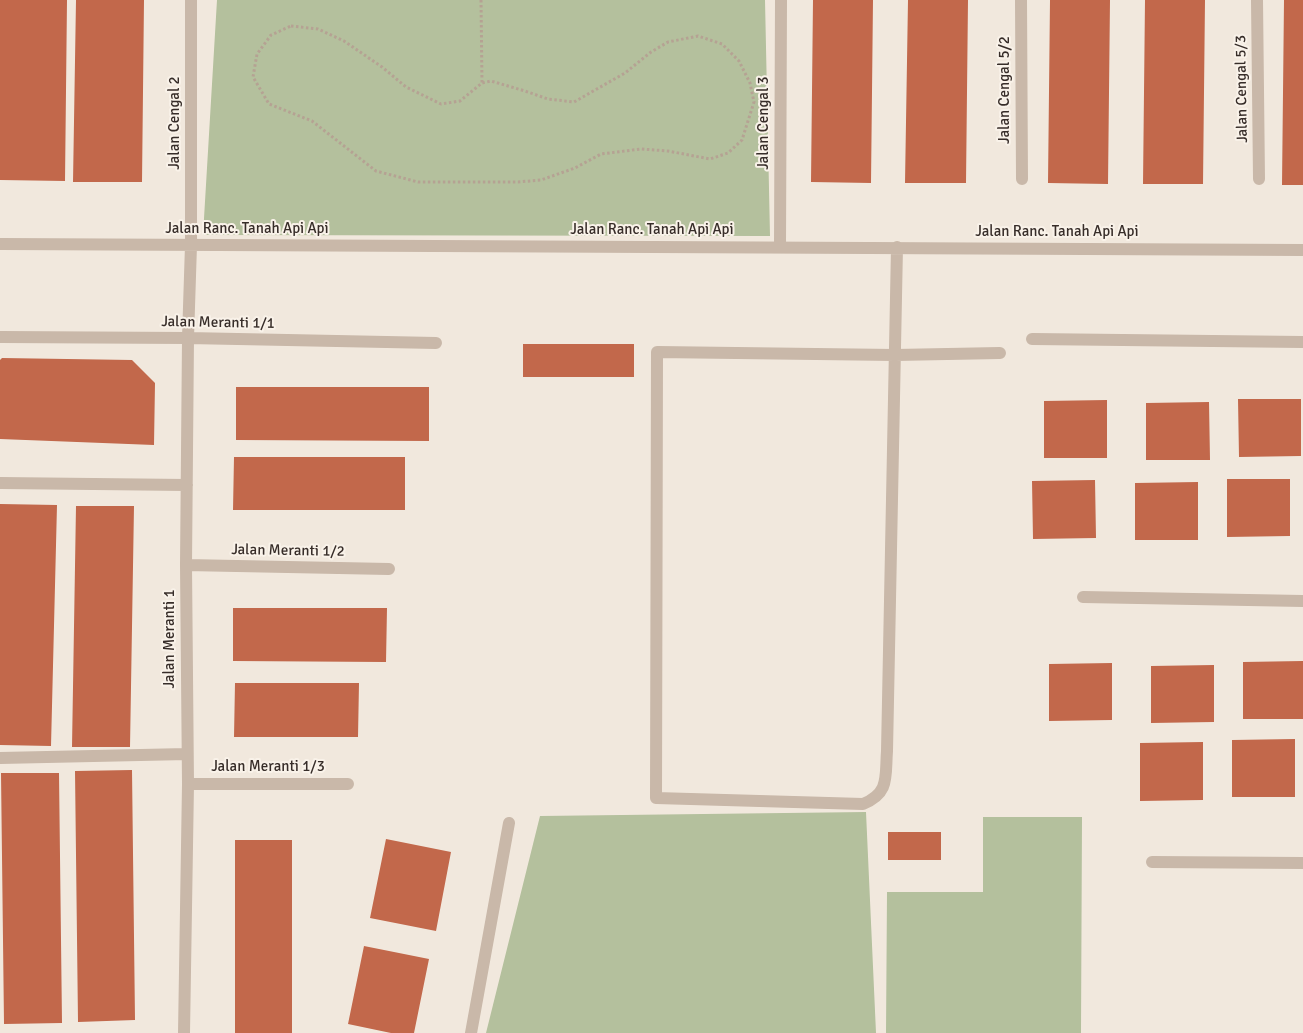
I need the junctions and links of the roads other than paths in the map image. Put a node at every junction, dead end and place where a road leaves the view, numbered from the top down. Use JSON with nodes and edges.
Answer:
{"nodes":[{"id":1,"x":191,"y":0,"type":"edge"},
{"id":2,"x":781,"y":0,"type":"edge"},
{"id":3,"x":1021,"y":0,"type":"edge"},
{"id":4,"x":1257,"y":0,"type":"edge"},
{"id":5,"x":1022,"y":179,"type":"dead end"},
{"id":6,"x":1259,"y":179,"type":"dead end"},
{"id":7,"x":0,"y":244,"type":"edge"},
{"id":8,"x":191,"y":245,"type":"junction"},
{"id":9,"x":780,"y":246,"type":"junction"},
{"id":10,"x":897,"y":247,"type":"junction"},
{"id":11,"x":1303,"y":250,"type":"edge"},
{"id":12,"x":0,"y":337,"type":"edge"},
{"id":13,"x":188,"y":338,"type":"junction"},
{"id":14,"x":1032,"y":339,"type":"dead end"},
{"id":15,"x":1303,"y":342,"type":"edge"},
{"id":16,"x":436,"y":343,"type":"dead end"},
{"id":17,"x":1000,"y":353,"type":"dead end"},
{"id":18,"x":895,"y":355,"type":"junction"},
{"id":19,"x":0,"y":482,"type":"edge"},
{"id":20,"x":187,"y":484,"type":"junction"},
{"id":21,"x":186,"y":565,"type":"junction"},
{"id":22,"x":389,"y":569,"type":"dead end"},
{"id":23,"x":1083,"y":597,"type":"dead end"},
{"id":24,"x":1303,"y":601,"type":"edge"},
{"id":25,"x":187,"y":754,"type":"junction"},
{"id":26,"x":0,"y":758,"type":"edge"},
{"id":27,"x":188,"y":784,"type":"junction"},
{"id":28,"x":348,"y":784,"type":"dead end"},
{"id":29,"x":509,"y":823,"type":"dead end"},
{"id":30,"x":1152,"y":862,"type":"dead end"},
{"id":31,"x":1303,"y":862,"type":"edge"},
{"id":32,"x":184,"y":1033,"type":"edge"},
{"id":33,"x":471,"y":1033,"type":"edge"}],
"edges":[{"from":1,"to":8,"type":"street","name":"Jalan Cengal 2"},
{"from":2,"to":9,"type":"street","name":"Jalan Cengal 3"},
{"from":3,"to":5,"type":"street","name":"Jalan Cengal 5/2"},
{"from":4,"to":6,"type":"street","name":"Jalan Cengal 5/3"},
{"from":7,"to":8,"type":"street","name":"Jalan Ranc. Tanah Api Api"},
{"from":8,"to":9,"type":"street","name":"Jalan Ranc. Tanah Api Api"},
{"from":8,"to":13,"type":"street","name":"Jalan Meranti 1"},
{"from":9,"to":10,"type":"street","name":"Jalan Ranc. Tanah Api Api"},
{"from":10,"to":11,"type":"street","name":"Jalan Ranc. Tanah Api Api"},
{"from":10,"to":18,"type":"street"},
{"from":12,"to":13,"type":"street","name":"Jalan Meranti 1/1"},
{"from":13,"to":16,"type":"street","name":"Jalan Meranti 1/1"},
{"from":13,"to":20,"type":"street","name":"Jalan Meranti 1"},
{"from":14,"to":15,"type":"street"},
{"from":17,"to":18,"type":"street"},
{"from":18,"to":18,"type":"street"},
{"from":19,"to":20,"type":"street"},
{"from":20,"to":21,"type":"street","name":"Jalan Meranti 1"},
{"from":21,"to":22,"type":"street","name":"Jalan Meranti 1/2"},
{"from":21,"to":25,"type":"street","name":"Jalan Meranti 1"},
{"from":23,"to":24,"type":"street"},
{"from":25,"to":26,"type":"street"},
{"from":25,"to":27,"type":"street","name":"Jalan Meranti 1"},
{"from":27,"to":28,"type":"street","name":"Jalan Meranti 1/3"},
{"from":27,"to":32,"type":"street","name":"Jalan Meranti 1"},
{"from":29,"to":33,"type":"street"},
{"from":30,"to":31,"type":"street"}]}
